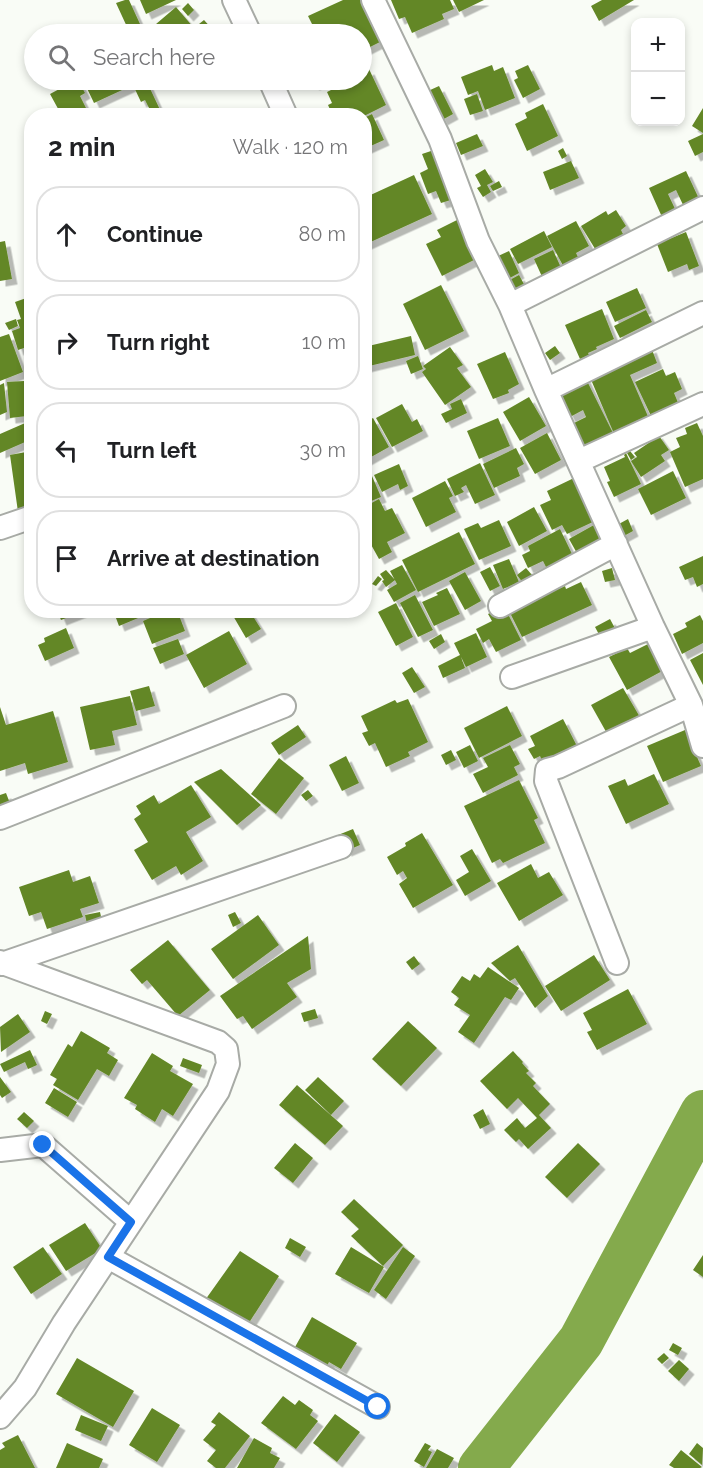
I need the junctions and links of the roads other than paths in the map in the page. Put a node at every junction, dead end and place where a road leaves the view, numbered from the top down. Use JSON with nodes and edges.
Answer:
{"nodes":[{"id":1,"x":234,"y":0,"type":"edge"},
{"id":2,"x":373,"y":0,"type":"edge"},
{"id":3,"x":245,"y":24,"type":"edge"},
{"id":4,"x":274,"y":90,"type":"edge"},
{"id":5,"x":282,"y":108,"type":"edge"},
{"id":6,"x":703,"y":209,"type":"edge"},
{"id":7,"x":510,"y":305,"type":"junction"},
{"id":8,"x":703,"y":313,"type":"edge"},
{"id":9,"x":546,"y":390,"type":"junction"},
{"id":10,"x":703,"y":404,"type":"edge"},
{"id":11,"x":579,"y":460,"type":"junction"},
{"id":12,"x":24,"y":520,"type":"edge"},
{"id":13,"x":0,"y":528,"type":"edge"},
{"id":14,"x":616,"y":544,"type":"junction"},
{"id":15,"x":500,"y":606,"type":"dead end"},
{"id":16,"x":653,"y":627,"type":"junction"},
{"id":17,"x":512,"y":677,"type":"dead end"},
{"id":18,"x":691,"y":705,"type":"junction"},
{"id":19,"x":284,"y":706,"type":"dead end"},
{"id":20,"x":703,"y":746,"type":"edge"},
{"id":21,"x":0,"y":818,"type":"edge"},
{"id":22,"x":341,"y":847,"type":"dead end"},
{"id":23,"x":1,"y":963,"type":"edge"},
{"id":24,"x":617,"y":963,"type":"dead end"},
{"id":25,"x":0,"y":1150,"type":"edge"},
{"id":26,"x":131,"y":1222,"type":"junction"},
{"id":27,"x":108,"y":1257,"type":"junction"},
{"id":28,"x":378,"y":1407,"type":"dead end"},
{"id":29,"x":0,"y":1416,"type":"edge"}],
"edges":[{"from":1,"to":3,"type":"street"},
{"from":2,"to":7,"type":"street"},
{"from":4,"to":5,"type":"street"},
{"from":6,"to":7,"type":"street"},
{"from":7,"to":9,"type":"street"},
{"from":8,"to":9,"type":"street"},
{"from":9,"to":11,"type":"street"},
{"from":10,"to":11,"type":"street"},
{"from":11,"to":14,"type":"street"},
{"from":12,"to":13,"type":"street"},
{"from":14,"to":15,"type":"street"},
{"from":14,"to":16,"type":"street"},
{"from":16,"to":17,"type":"street"},
{"from":16,"to":18,"type":"street"},
{"from":18,"to":20,"type":"street"},
{"from":18,"to":24,"type":"street"},
{"from":19,"to":21,"type":"street"},
{"from":22,"to":23,"type":"street"},
{"from":23,"to":26,"type":"street"},
{"from":25,"to":26,"type":"street"},
{"from":26,"to":27,"type":"street"},
{"from":27,"to":28,"type":"street"},
{"from":27,"to":29,"type":"street"}]}
